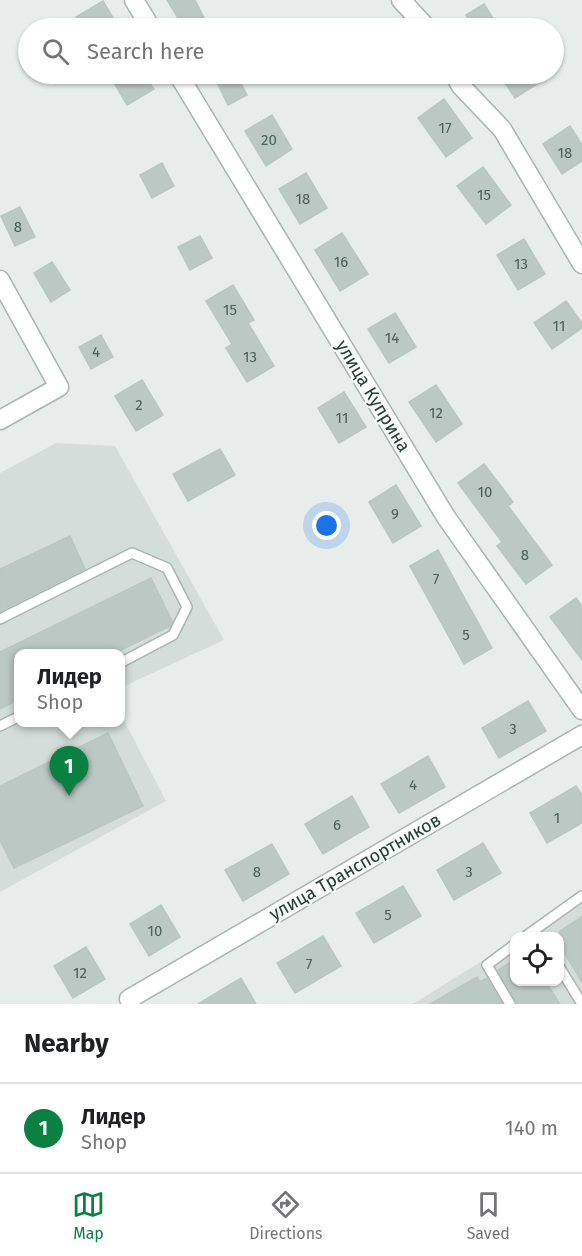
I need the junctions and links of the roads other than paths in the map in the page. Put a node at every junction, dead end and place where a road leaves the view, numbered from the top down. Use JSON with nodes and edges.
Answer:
{"nodes":[{"id":1,"x":134,"y":0,"type":"edge"},
{"id":2,"x":401,"y":0,"type":"edge"},
{"id":3,"x":145,"y":18,"type":"edge"},
{"id":4,"x":418,"y":18,"type":"edge"},
{"id":5,"x":184,"y":84,"type":"edge"},
{"id":6,"x":460,"y":84,"type":"edge"},
{"id":7,"x":582,"y":264,"type":"edge"},
{"id":8,"x":0,"y":280,"type":"edge"},
{"id":9,"x":0,"y":420,"type":"edge"},
{"id":10,"x":0,"y":619,"type":"edge"},
{"id":11,"x":125,"y":660,"type":"edge"},
{"id":12,"x":582,"y":710,"type":"edge"},
{"id":13,"x":14,"y":719,"type":"edge"},
{"id":14,"x":0,"y":726,"type":"edge"},
{"id":15,"x":582,"y":735,"type":"edge"},
{"id":16,"x":582,"y":896,"type":"edge"},
{"id":17,"x":539,"y":932,"type":"edge"},
{"id":18,"x":510,"y":948,"type":"edge"},
{"id":19,"x":564,"y":975,"type":"edge"},
{"id":20,"x":129,"y":999,"type":"dead end"},
{"id":21,"x":510,"y":1004,"type":"edge"},
{"id":22,"x":582,"y":1004,"type":"edge"}],
"edges":[{"from":1,"to":3,"type":"street"},
{"from":2,"to":4,"type":"street"},
{"from":5,"to":12,"type":"street","name":"улица Куприна"},
{"from":6,"to":7,"type":"street"},
{"from":8,"to":9,"type":"street"},
{"from":10,"to":11,"type":"lane"},
{"from":13,"to":14,"type":"lane"},
{"from":15,"to":20,"type":"street","name":"улица Транспортников"},
{"from":16,"to":17,"type":"lane"},
{"from":18,"to":21,"type":"lane"},
{"from":19,"to":22,"type":"lane"}]}
